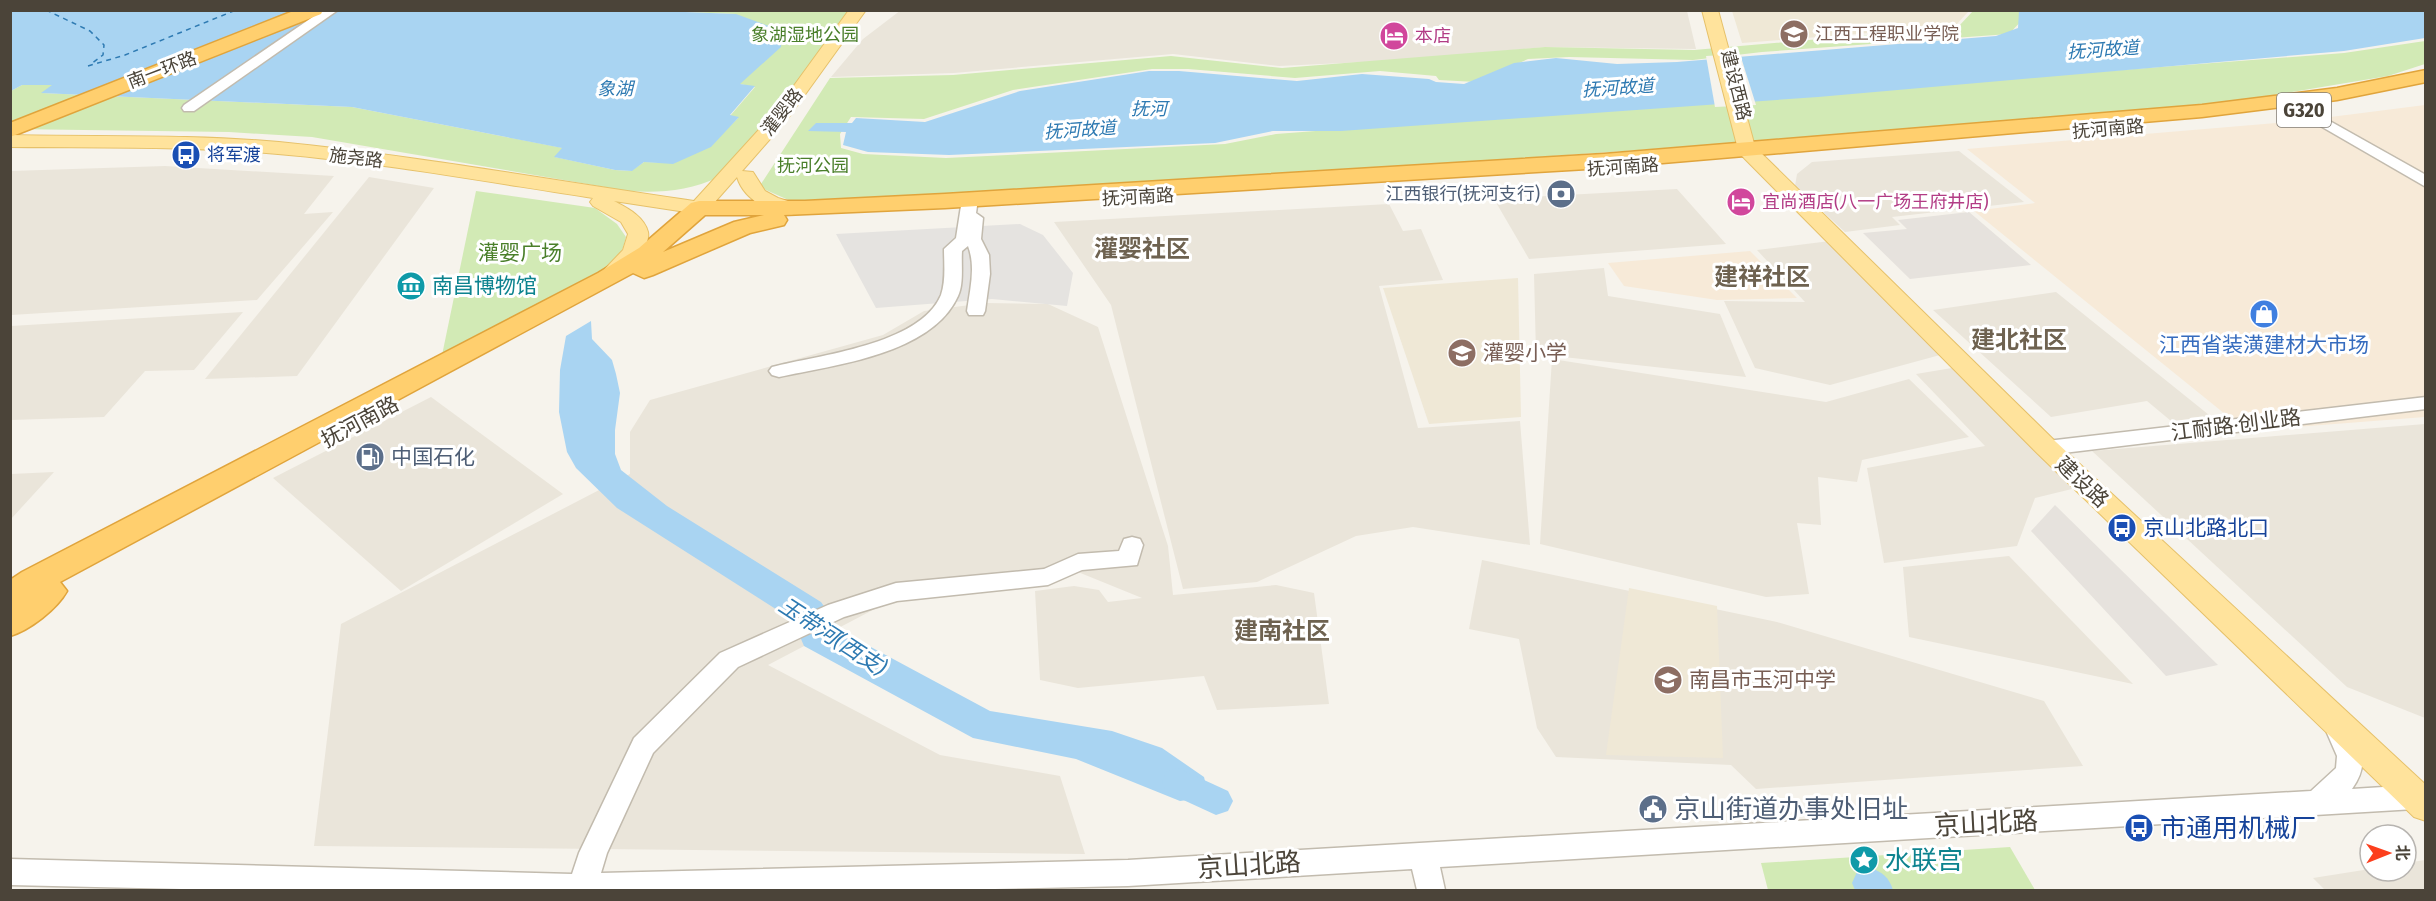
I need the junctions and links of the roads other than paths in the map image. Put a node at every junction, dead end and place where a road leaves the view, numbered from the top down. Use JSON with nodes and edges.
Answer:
{"nodes":[{"id":1,"x":295,"y":10,"type":"edge"},
{"id":2,"x":314,"y":10,"type":"edge"},
{"id":3,"x":333,"y":10,"type":"edge"},
{"id":4,"x":858,"y":10,"type":"edge"},
{"id":5,"x":868,"y":10,"type":"edge"},
{"id":6,"x":1710,"y":10,"type":"edge"},
{"id":7,"x":1716,"y":10,"type":"edge"},
{"id":8,"x":1721,"y":37,"type":"junction"},
{"id":9,"x":2426,"y":76,"type":"edge"},
{"id":10,"x":118,"y":81,"type":"junction"},
{"id":11,"x":2426,"y":84,"type":"edge"},
{"id":12,"x":2387,"y":89,"type":"junction"},
{"id":13,"x":189,"y":108,"type":"dead end"},
{"id":14,"x":2303,"y":110,"type":"junction"},
{"id":15,"x":10,"y":116,"type":"edge"},
{"id":16,"x":10,"y":121,"type":"edge"},
{"id":17,"x":10,"y":131,"type":"edge"},
{"id":18,"x":10,"y":139,"type":"edge"},
{"id":19,"x":1750,"y":144,"type":"junction"},
{"id":20,"x":10,"y":146,"type":"edge"},
{"id":21,"x":746,"y":176,"type":"junction"},
{"id":22,"x":726,"y":178,"type":"junction"},
{"id":23,"x":2426,"y":182,"type":"edge"},
{"id":24,"x":604,"y":199,"type":"junction"},
{"id":25,"x":973,"y":206,"type":"junction"},
{"id":26,"x":703,"y":213,"type":"junction"},
{"id":27,"x":792,"y":213,"type":"junction"},
{"id":28,"x":607,"y":283,"type":"junction"},
{"id":29,"x":976,"y":311,"type":"dead end"},
{"id":30,"x":779,"y":371,"type":"dead end"},
{"id":31,"x":2426,"y":403,"type":"edge"},
{"id":32,"x":2047,"y":448,"type":"junction"},
{"id":33,"x":1132,"y":545,"type":"dead end"},
{"id":34,"x":18,"y":591,"type":"edge"},
{"id":35,"x":10,"y":623,"type":"edge"},
{"id":36,"x":2324,"y":711,"type":"junction"},
{"id":37,"x":2422,"y":800,"type":"edge"},
{"id":38,"x":2316,"y":803,"type":"junction"},
{"id":39,"x":1423,"y":855,"type":"junction"},
{"id":40,"x":10,"y":872,"type":"edge"},
{"id":41,"x":582,"y":887,"type":"junction"},
{"id":42,"x":1431,"y":891,"type":"edge"}],
"edges":[{"from":1,"to":10,"type":"highway","name":"南一环路"},
{"from":2,"to":10,"type":"highway","name":"南一环路"},
{"from":3,"to":13,"type":"street"},
{"from":4,"to":22,"type":"main road","name":"灌婴路"},
{"from":5,"to":21,"type":"main road","name":"灌婴路"},
{"from":6,"to":8,"type":"main road","name":"建设西路"},
{"from":7,"to":8,"type":"main road","name":"建设西路"},
{"from":8,"to":19,"type":"main road","name":"建设西路"},
{"from":9,"to":12,"type":"highway"},
{"from":10,"to":15,"type":"highway"},
{"from":10,"to":16,"type":"highway","name":"南一环路"},
{"from":10,"to":17,"type":"highway","name":"南一环路"},
{"from":10,"to":18,"type":"highway"},
{"from":11,"to":12,"type":"highway"},
{"from":12,"to":14,"type":"highway","name":"抚河南路","number":"G320"},
{"from":12,"to":19,"type":"highway","name":"抚河南路"},
{"from":14,"to":19,"type":"highway","name":"抚河南路","number":"G320"},
{"from":14,"to":23,"type":"street"},
{"from":18,"to":24,"type":"main road","name":"施尧路"},
{"from":19,"to":25,"type":"highway","name":"抚河南路"},
{"from":19,"to":27,"type":"highway","name":"抚河南路"},
{"from":19,"to":32,"type":"main road","name":"建设路"},
{"from":20,"to":24,"type":"main road","name":"施尧路"},
{"from":21,"to":26,"type":"main road","name":"灌婴路"},
{"from":21,"to":27,"type":"main road"},
{"from":22,"to":24,"type":"main road"},
{"from":22,"to":26,"type":"main road","name":"灌婴路"},
{"from":24,"to":26,"type":"main road","name":"施尧路"},
{"from":24,"to":28,"type":"main road"},
{"from":25,"to":27,"type":"highway","name":"抚河南路"},
{"from":25,"to":29,"type":"street"},
{"from":25,"to":30,"type":"street"},
{"from":26,"to":27,"type":"highway","name":"抚河南路"},
{"from":26,"to":28,"type":"highway","name":"抚河南路"},
{"from":27,"to":28,"type":"highway"},
{"from":28,"to":34,"type":"highway","name":"抚河南路"},
{"from":28,"to":35,"type":"highway","name":"抚河南路"},
{"from":31,"to":32,"type":"street","name":"江耐路·创业路"},
{"from":32,"to":36,"type":"main road","name":"建设路"},
{"from":33,"to":41,"type":"street"},
{"from":36,"to":37,"type":"main road","name":"建设路"},
{"from":36,"to":38,"type":"street"},
{"from":37,"to":38,"type":"street","name":"京山北路"},
{"from":38,"to":39,"type":"street","name":"京山北路"},
{"from":39,"to":41,"type":"street","name":"京山北路"},
{"from":39,"to":42,"type":"street"},
{"from":40,"to":41,"type":"street","name":"京山北路"}]}
